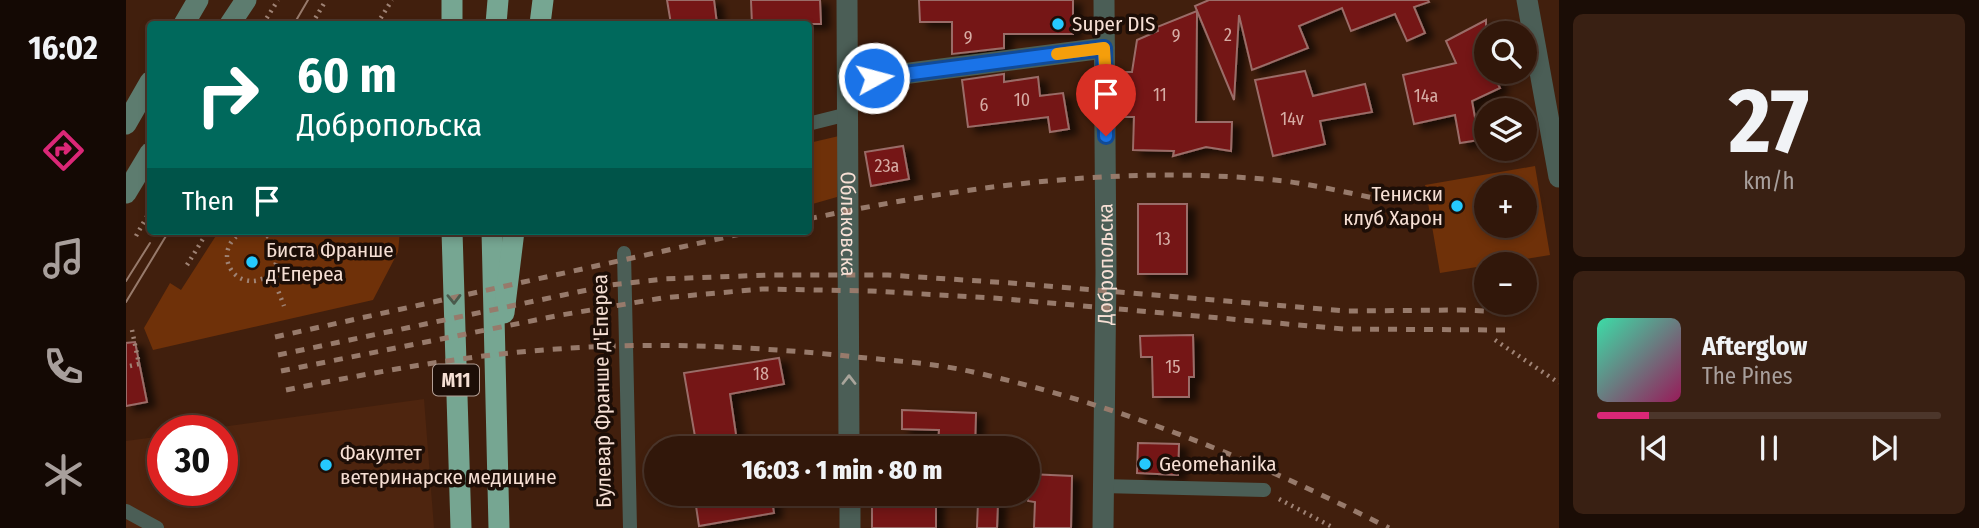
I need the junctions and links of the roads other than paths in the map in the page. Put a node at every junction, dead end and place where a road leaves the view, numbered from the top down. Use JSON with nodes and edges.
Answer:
{"nodes":[{"id":1,"x":198,"y":0,"type":"edge"},
{"id":2,"x":246,"y":0,"type":"edge"},
{"id":3,"x":452,"y":0,"type":"edge"},
{"id":4,"x":498,"y":0,"type":"edge"},
{"id":5,"x":847,"y":0,"type":"edge"},
{"id":6,"x":1104,"y":0,"type":"edge"},
{"id":7,"x":1527,"y":0,"type":"edge"},
{"id":8,"x":186,"y":21,"type":"edge"},
{"id":9,"x":232,"y":21,"type":"edge"},
{"id":10,"x":452,"y":21,"type":"edge"},
{"id":11,"x":496,"y":21,"type":"edge"},
{"id":12,"x":1104,"y":48,"type":"junction"},
{"id":13,"x":848,"y":81,"type":"junction"},
{"id":14,"x":147,"y":87,"type":"edge"},
{"id":15,"x":848,"y":114,"type":"junction"},
{"id":16,"x":812,"y":123,"type":"edge"},
{"id":17,"x":126,"y":124,"type":"edge"},
{"id":18,"x":1555,"y":139,"type":"edge"},
{"id":19,"x":147,"y":158,"type":"edge"},
{"id":20,"x":1559,"y":177,"type":"edge"},
{"id":21,"x":126,"y":193,"type":"edge"},
{"id":22,"x":452,"y":235,"type":"edge"},
{"id":23,"x":492,"y":235,"type":"edge"},
{"id":24,"x":514,"y":235,"type":"edge"},
{"id":25,"x":624,"y":253,"type":"dead end"},
{"id":26,"x":494,"y":392,"type":"junction"},
{"id":27,"x":849,"y":436,"type":"edge"},
{"id":28,"x":1102,"y":486,"type":"junction"},
{"id":29,"x":1264,"y":491,"type":"road end"},
{"id":30,"x":850,"y":506,"type":"edge"},
{"id":31,"x":126,"y":511,"type":"edge"},
{"id":32,"x":157,"y":528,"type":"edge"},
{"id":33,"x":461,"y":528,"type":"edge"},
{"id":34,"x":499,"y":528,"type":"edge"},
{"id":35,"x":630,"y":528,"type":"edge"},
{"id":36,"x":850,"y":528,"type":"edge"},
{"id":37,"x":1102,"y":528,"type":"edge"}],
"edges":[{"from":1,"to":8,"type":"main road"},
{"from":2,"to":9,"type":"main road"},
{"from":3,"to":10,"type":"highway"},
{"from":4,"to":11,"type":"highway"},
{"from":5,"to":13,"type":"street","name":"Облаковска"},
{"from":6,"to":12,"type":"street","name":"Добропољска"},
{"from":7,"to":18,"type":"street"},
{"from":12,"to":13,"type":"street"},
{"from":12,"to":28,"type":"street","name":"Добропољска"},
{"from":13,"to":15,"type":"street","name":"Облаковска"},
{"from":14,"to":17,"type":"main road"},
{"from":15,"to":16,"type":"lane"},
{"from":27,"to":15,"type":"street","name":"Облаковска","one_way":true},
{"from":18,"to":20,"type":"street"},
{"from":19,"to":21,"type":"main road"},
{"from":22,"to":33,"type":"highway","number":"M11","one_way":true},
{"from":23,"to":26,"type":"highway","number":"M11"},
{"from":24,"to":26,"type":"highway"},
{"from":25,"to":35,"type":"lane","name":"Булевар Франше д'Епереа"},
{"from":26,"to":34,"type":"highway","number":"M11"},
{"from":28,"to":29,"type":"lane"},
{"from":28,"to":37,"type":"street","name":"Добропољска"},
{"from":30,"to":36,"type":"street"},
{"from":31,"to":32,"type":"lane"}]}
